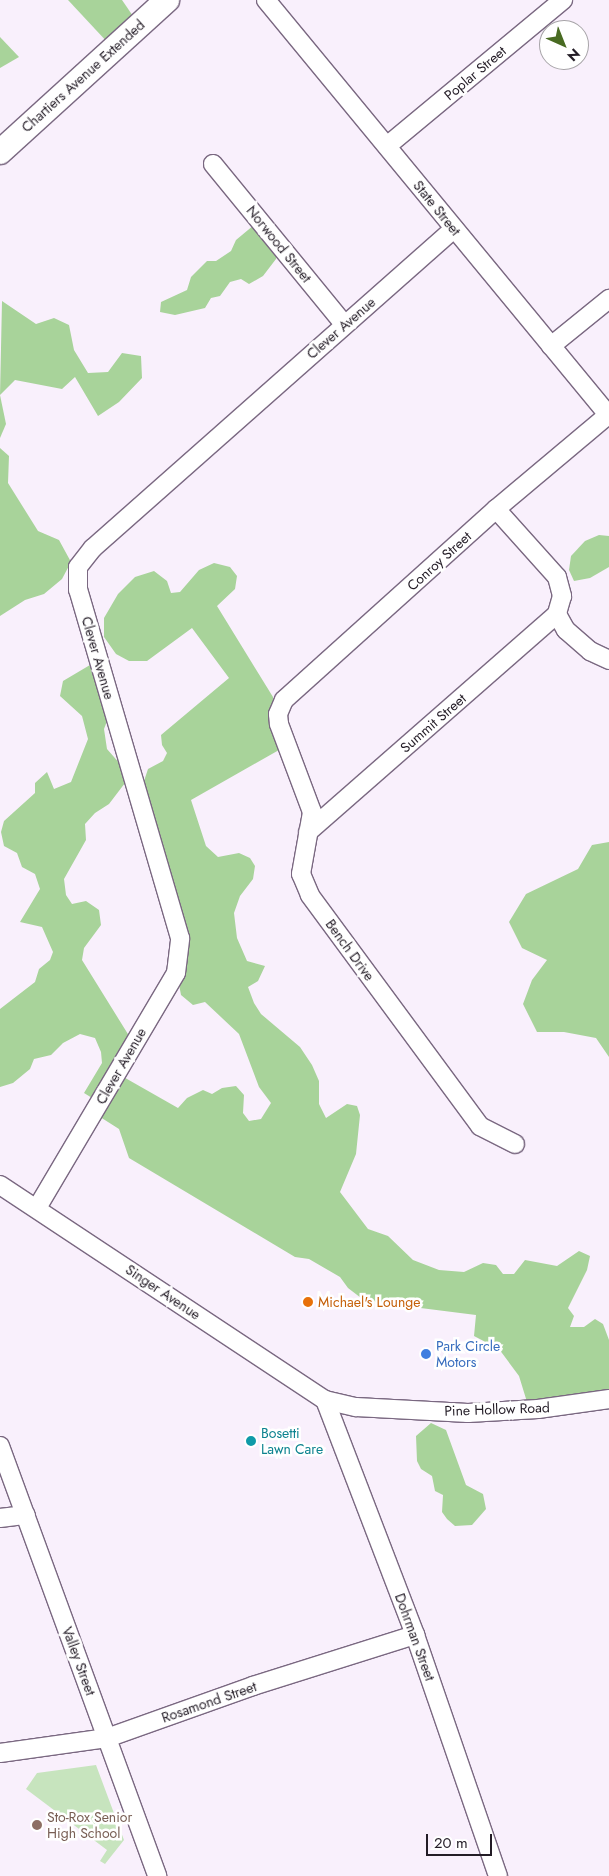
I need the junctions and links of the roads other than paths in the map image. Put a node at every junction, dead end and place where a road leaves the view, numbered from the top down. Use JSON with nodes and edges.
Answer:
{"nodes":[{"id":1,"x":167,"y":0,"type":"edge"},
{"id":2,"x":266,"y":0,"type":"edge"},
{"id":3,"x":563,"y":0,"type":"edge"},
{"id":4,"x":386,"y":146,"type":"junction"},
{"id":5,"x":0,"y":152,"type":"edge"},
{"id":6,"x":213,"y":164,"type":"dead end"},
{"id":7,"x":454,"y":229,"type":"junction"},
{"id":8,"x":609,"y":299,"type":"edge"},
{"id":9,"x":344,"y":324,"type":"junction"},
{"id":10,"x":551,"y":346,"type":"junction"},
{"id":11,"x":608,"y":416,"type":"edge"},
{"id":12,"x":496,"y":508,"type":"junction"},
{"id":13,"x":557,"y":614,"type":"junction"},
{"id":14,"x":609,"y":660,"type":"edge"},
{"id":15,"x":278,"y":714,"type":"joint"},
{"id":16,"x":308,"y":832,"type":"junction"},
{"id":17,"x":515,"y":1144,"type":"dead end"},
{"id":18,"x":0,"y":1186,"type":"edge"},
{"id":19,"x":38,"y":1208,"type":"junction"},
{"id":20,"x":326,"y":1400,"type":"junction"},
{"id":21,"x":608,"y":1401,"type":"edge"},
{"id":22,"x":0,"y":1446,"type":"edge"},
{"id":23,"x":26,"y":1515,"type":"junction"},
{"id":24,"x":0,"y":1518,"type":"edge"},
{"id":25,"x":415,"y":1635,"type":"junction"},
{"id":26,"x":107,"y":1738,"type":"junction"},
{"id":27,"x":0,"y":1753,"type":"edge"},
{"id":28,"x":156,"y":1876,"type":"edge"},
{"id":29,"x":498,"y":1876,"type":"edge"}],
"edges":[{"from":1,"to":5,"type":"street","name":"Chartiers Avenue Extended"},
{"from":2,"to":4,"type":"street","name":"State Street"},
{"from":3,"to":4,"type":"street","name":"Poplar Street"},
{"from":4,"to":7,"type":"street","name":"State Street"},
{"from":6,"to":9,"type":"street","name":"Norwood Street"},
{"from":7,"to":9,"type":"street","name":"Clever Avenue"},
{"from":7,"to":10,"type":"street","name":"State Street"},
{"from":8,"to":10,"type":"street"},
{"from":9,"to":19,"type":"street","name":"Clever Avenue"},
{"from":10,"to":11,"type":"street","name":"State Street"},
{"from":11,"to":12,"type":"street","name":"Conroy Street"},
{"from":12,"to":13,"type":"street"},
{"from":12,"to":15,"type":"street","name":"Conroy Street"},
{"from":13,"to":14,"type":"street"},
{"from":13,"to":16,"type":"street","name":"Summit Street"},
{"from":15,"to":16,"type":"street","name":"Bench Drive"},
{"from":16,"to":17,"type":"street","name":"Bench Drive"},
{"from":18,"to":19,"type":"street","name":"Singer Avenue"},
{"from":19,"to":20,"type":"street","name":"Singer Avenue"},
{"from":20,"to":21,"type":"street","name":"Pine Hollow Road"},
{"from":20,"to":25,"type":"street","name":"Dohrman Street"},
{"from":22,"to":23,"type":"street","name":"Valley Street"},
{"from":23,"to":24,"type":"street"},
{"from":23,"to":26,"type":"street","name":"Valley Street"},
{"from":25,"to":26,"type":"street","name":"Rosamond Street"},
{"from":25,"to":29,"type":"street","name":"Dohrman Street"},
{"from":26,"to":27,"type":"street","name":"Rosamond Street"},
{"from":26,"to":28,"type":"street","name":"Valley Street"}]}
